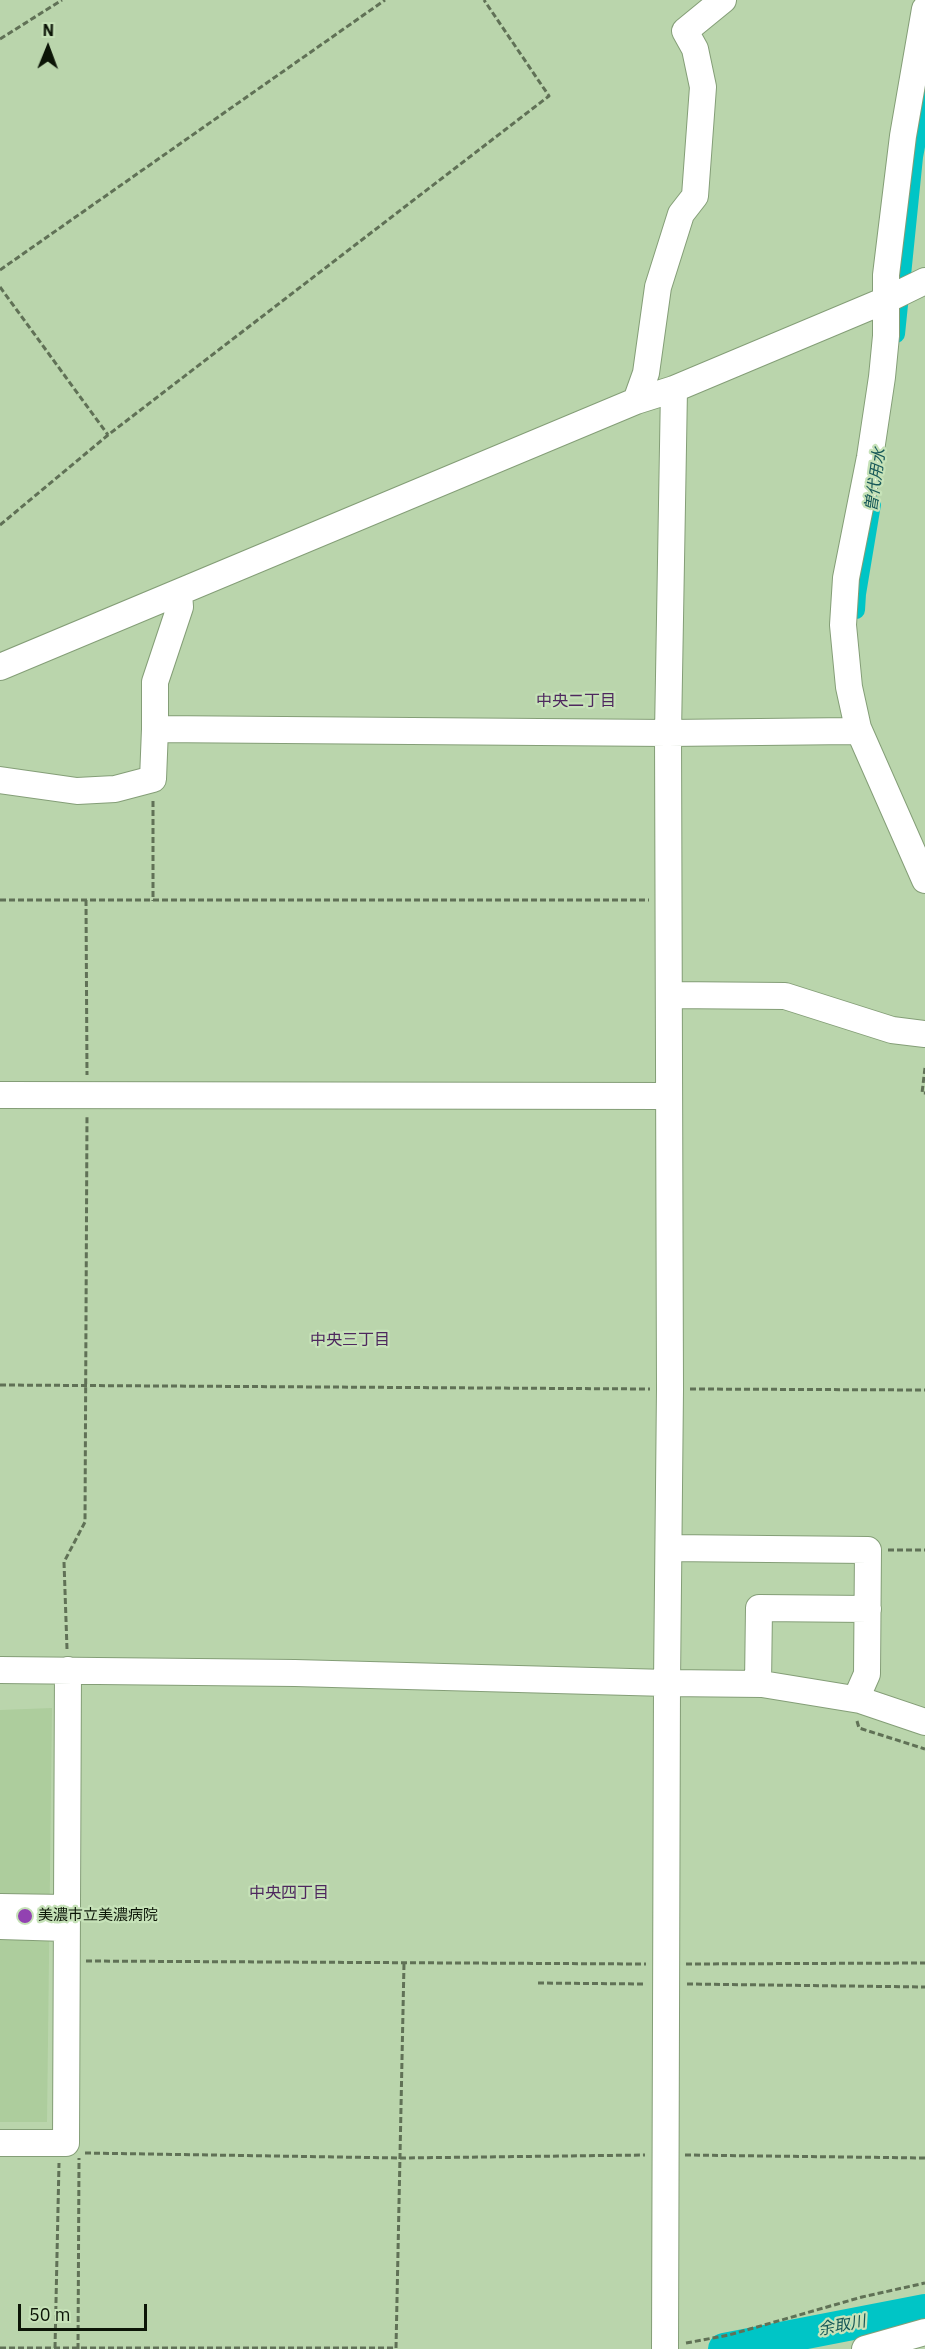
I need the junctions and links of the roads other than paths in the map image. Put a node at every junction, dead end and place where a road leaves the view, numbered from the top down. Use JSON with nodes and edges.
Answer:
{"nodes":[{"id":1,"x":723,"y":0,"type":"edge"},
{"id":2,"x":925,"y":9,"type":"edge"},
{"id":3,"x":919,"y":284,"type":"edge"},
{"id":4,"x":886,"y":300,"type":"junction"},
{"id":5,"x":674,"y":389,"type":"junction"},
{"id":6,"x":636,"y":401,"type":"junction"},
{"id":7,"x":179,"y":593,"type":"junction"},
{"id":8,"x":0,"y":668,"type":"edge"},
{"id":9,"x":858,"y":728,"type":"junction"},
{"id":10,"x":155,"y":729,"type":"junction"},
{"id":11,"x":668,"y":734,"type":"junction"},
{"id":12,"x":0,"y":780,"type":"edge"},
{"id":13,"x":925,"y":880,"type":"edge"},
{"id":14,"x":669,"y":995,"type":"junction"},
{"id":15,"x":925,"y":1034,"type":"edge"},
{"id":16,"x":0,"y":1095,"type":"edge"},
{"id":17,"x":669,"y":1096,"type":"junction"},
{"id":18,"x":669,"y":1548,"type":"junction"},
{"id":19,"x":868,"y":1609,"type":"junction"},
{"id":20,"x":0,"y":1670,"type":"edge"},
{"id":21,"x":68,"y":1670,"type":"junction"},
{"id":22,"x":667,"y":1683,"type":"junction"},
{"id":23,"x":758,"y":1684,"type":"junction"},
{"id":24,"x":856,"y":1699,"type":"junction"},
{"id":25,"x":925,"y":1722,"type":"edge"},
{"id":26,"x":0,"y":1907,"type":"edge"},
{"id":27,"x":66,"y":1918,"type":"junction"},
{"id":28,"x":0,"y":1926,"type":"edge"},
{"id":29,"x":0,"y":2143,"type":"edge"},
{"id":30,"x":925,"y":2332,"type":"edge"},
{"id":31,"x":665,"y":2348,"type":"edge"},
{"id":32,"x":865,"y":2349,"type":"edge"}],
"edges":[{"from":1,"to":6,"type":"street"},
{"from":2,"to":4,"type":"street"},
{"from":3,"to":4,"type":"street"},
{"from":4,"to":5,"type":"street"},
{"from":4,"to":9,"type":"street"},
{"from":5,"to":6,"type":"street"},
{"from":5,"to":11,"type":"street"},
{"from":6,"to":7,"type":"street"},
{"from":7,"to":8,"type":"street"},
{"from":7,"to":10,"type":"street"},
{"from":9,"to":11,"type":"street"},
{"from":9,"to":13,"type":"street"},
{"from":10,"to":11,"type":"street"},
{"from":10,"to":12,"type":"street"},
{"from":11,"to":14,"type":"street"},
{"from":14,"to":15,"type":"street"},
{"from":14,"to":17,"type":"street"},
{"from":16,"to":17,"type":"street"},
{"from":17,"to":18,"type":"street"},
{"from":18,"to":19,"type":"street"},
{"from":18,"to":22,"type":"street"},
{"from":19,"to":23,"type":"street"},
{"from":19,"to":24,"type":"street"},
{"from":20,"to":21,"type":"street"},
{"from":21,"to":22,"type":"street"},
{"from":21,"to":27,"type":"street"},
{"from":22,"to":23,"type":"street"},
{"from":22,"to":31,"type":"street"},
{"from":23,"to":24,"type":"street"},
{"from":24,"to":25,"type":"street"},
{"from":26,"to":27,"type":"street"},
{"from":27,"to":28,"type":"street"},
{"from":27,"to":29,"type":"street"},
{"from":30,"to":32,"type":"street"}]}
